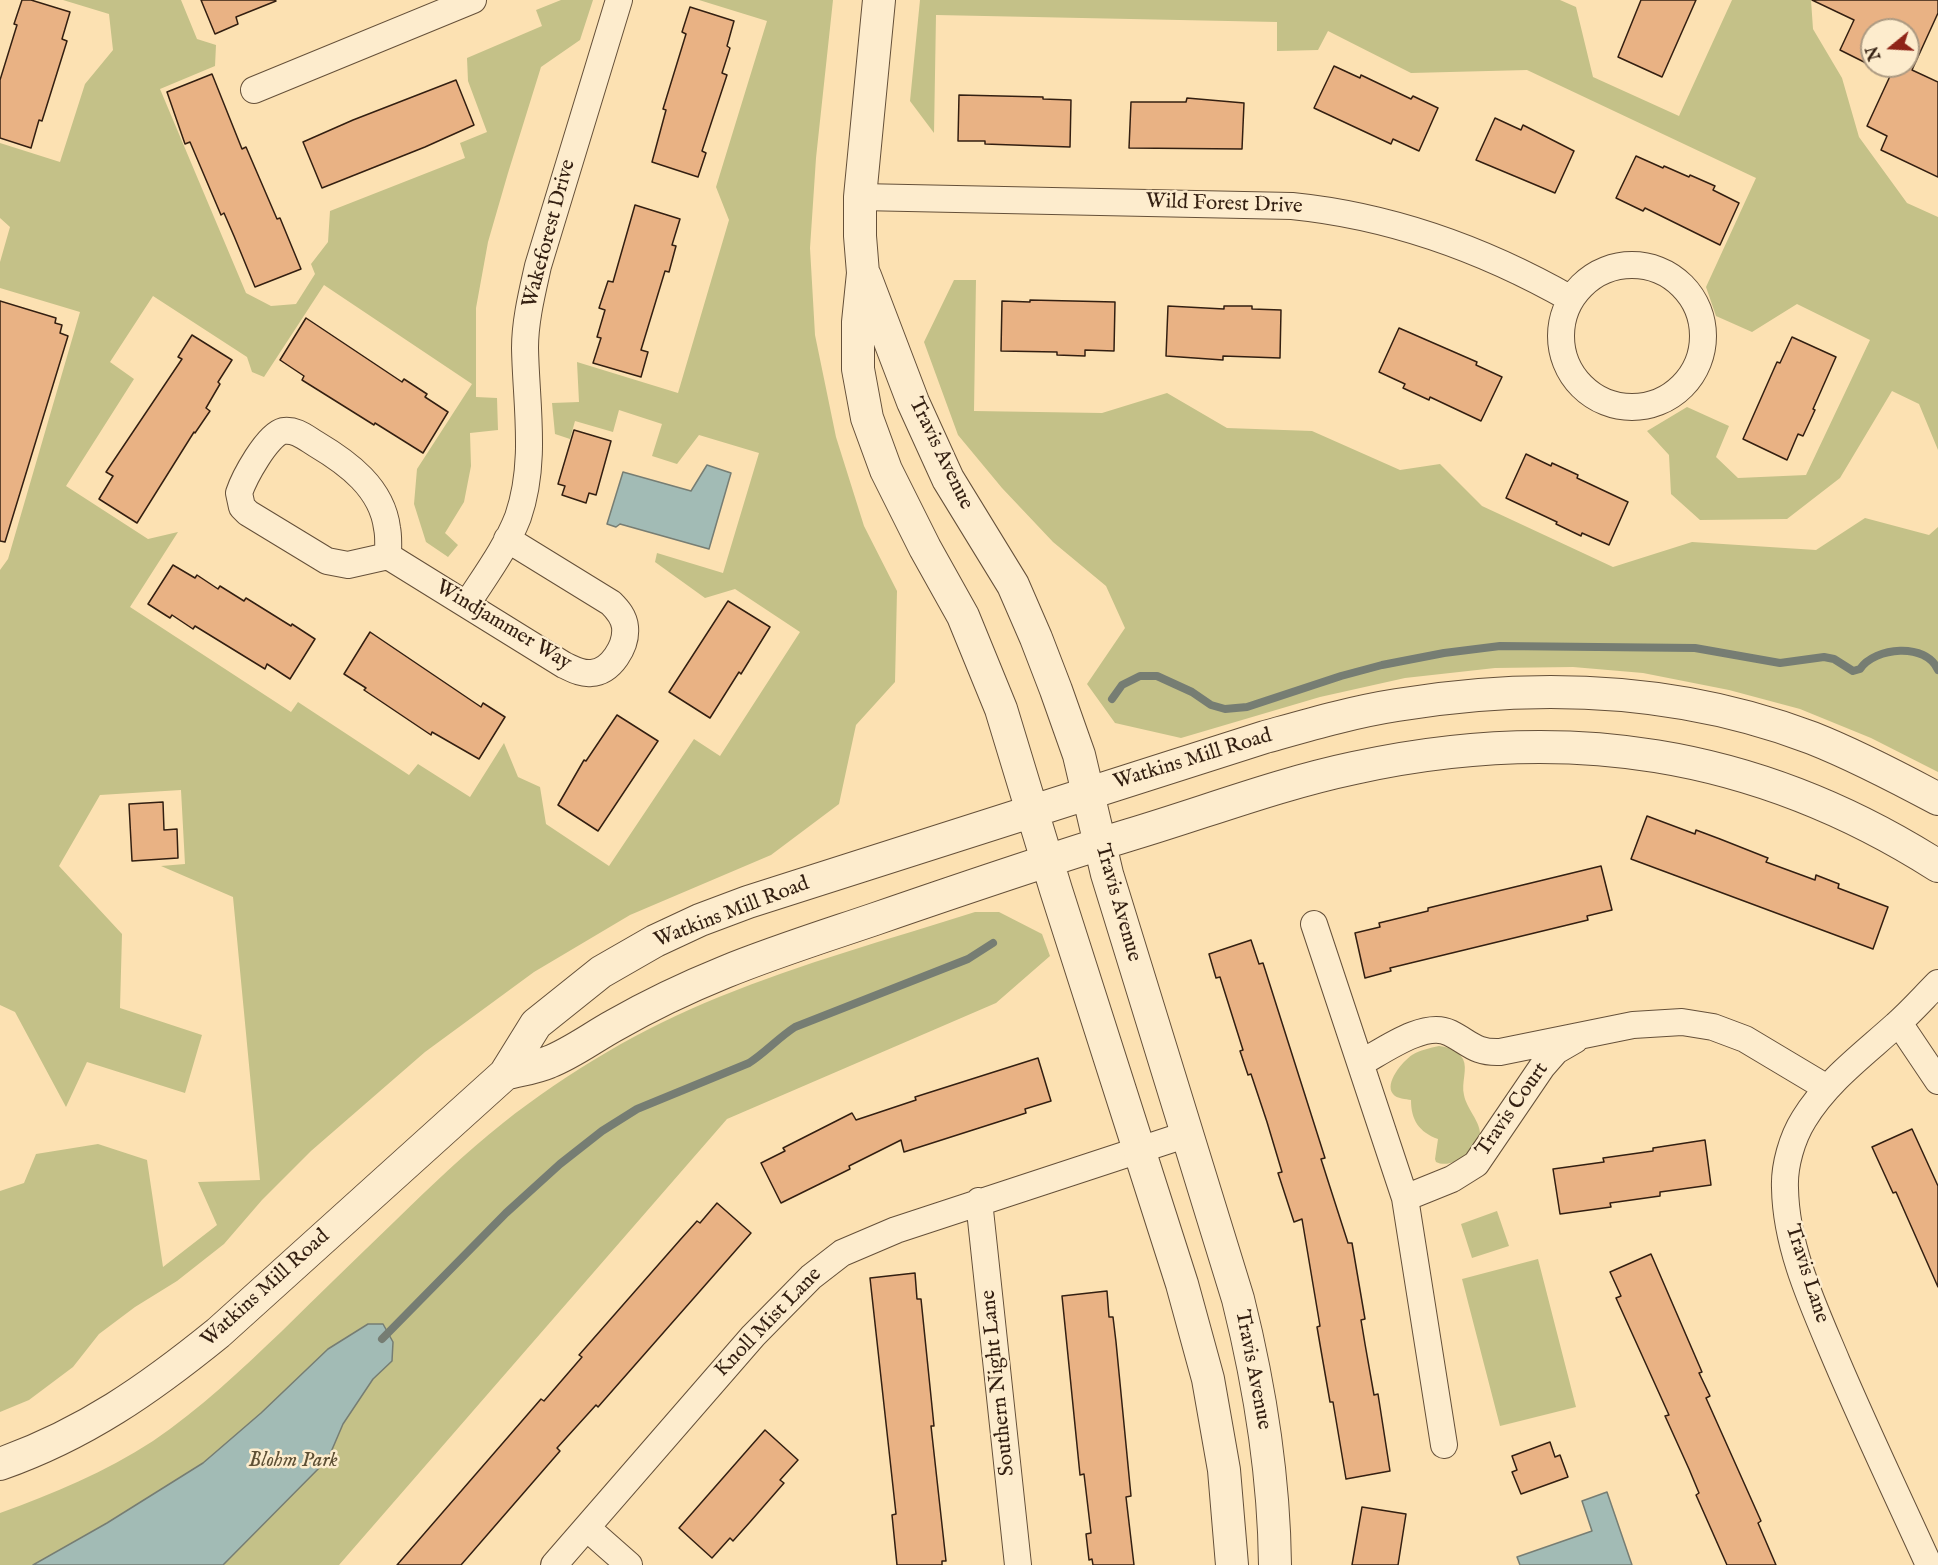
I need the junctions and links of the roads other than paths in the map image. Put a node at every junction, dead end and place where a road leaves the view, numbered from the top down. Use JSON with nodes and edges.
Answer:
{"nodes":[{"id":1,"x":472,"y":0,"type":"edge"},
{"id":2,"x":619,"y":0,"type":"edge"},
{"id":3,"x":879,"y":0,"type":"edge"},
{"id":4,"x":254,"y":90,"type":"dead end"},
{"id":5,"x":860,"y":197,"type":"junction"},
{"id":6,"x":863,"y":273,"type":"junction"},
{"id":7,"x":1571,"y":299,"type":"junction"},
{"id":8,"x":507,"y":539,"type":"junction"},
{"id":9,"x":388,"y":556,"type":"junction"},
{"id":10,"x":468,"y":604,"type":"junction"},
{"id":11,"x":1088,"y":793,"type":"junction"},
{"id":12,"x":1938,"y":799,"type":"edge"},
{"id":13,"x":1033,"y":810,"type":"junction"},
{"id":14,"x":1100,"y":844,"type":"junction"},
{"id":15,"x":1047,"y":861,"type":"junction"},
{"id":16,"x":1938,"y":867,"type":"edge"},
{"id":17,"x":1314,"y":924,"type":"dead end"},
{"id":18,"x":1938,"y":983,"type":"edge"},
{"id":19,"x":1899,"y":1023,"type":"junction"},
{"id":20,"x":1587,"y":1034,"type":"junction"},
{"id":21,"x":1361,"y":1064,"type":"junction"},
{"id":22,"x":505,"y":1074,"type":"junction"},
{"id":23,"x":1938,"y":1081,"type":"edge"},
{"id":24,"x":1827,"y":1088,"type":"junction"},
{"id":25,"x":1188,"y":1134,"type":"junction"},
{"id":26,"x":1139,"y":1150,"type":"junction"},
{"id":27,"x":1405,"y":1198,"type":"junction"},
{"id":28,"x":979,"y":1202,"type":"junction"},
{"id":29,"x":1444,"y":1445,"type":"dead end"},
{"id":30,"x":0,"y":1464,"type":"edge"},
{"id":31,"x":587,"y":1528,"type":"junction"},
{"id":32,"x":554,"y":1565,"type":"edge"},
{"id":33,"x":628,"y":1565,"type":"edge"},
{"id":34,"x":1018,"y":1565,"type":"edge"},
{"id":35,"x":1233,"y":1565,"type":"edge"},
{"id":36,"x":1275,"y":1565,"type":"edge"},
{"id":37,"x":1929,"y":1565,"type":"edge"}],
"edges":[{"from":1,"to":4,"type":"street"},
{"from":2,"to":8,"type":"street","name":"Wakeforest Drive"},
{"from":3,"to":5,"type":"street","name":"Travis Avenue"},
{"from":5,"to":6,"type":"street","name":"Travis Avenue"},
{"from":5,"to":7,"type":"street","name":"Wild Forest Drive"},
{"from":6,"to":11,"type":"street","name":"Travis Avenue"},
{"from":6,"to":13,"type":"street","name":"Travis Avenue"},
{"from":7,"to":7,"type":"street"},
{"from":8,"to":10,"type":"street","name":"Wakeforest Drive"},
{"from":8,"to":10,"type":"street","name":"Windjammer Way"},
{"from":9,"to":9,"type":"street"},
{"from":9,"to":10,"type":"street","name":"Windjammer Way"},
{"from":11,"to":12,"type":"street","name":"Watkins Mill Road"},
{"from":11,"to":13,"type":"street","name":"Watkins Mill Road"},
{"from":11,"to":14,"type":"street","name":"Travis Avenue"},
{"from":13,"to":15,"type":"street","name":"Travis Avenue"},
{"from":13,"to":22,"type":"street","name":"Watkins Mill Road"},
{"from":14,"to":15,"type":"street","name":"Watkins Mill Road"},
{"from":14,"to":16,"type":"street","name":"Watkins Mill Road"},
{"from":14,"to":25,"type":"street","name":"Travis Avenue"},
{"from":15,"to":22,"type":"street","name":"Watkins Mill Road"},
{"from":15,"to":26,"type":"street","name":"Travis Avenue"},
{"from":17,"to":21,"type":"street"},
{"from":18,"to":19,"type":"street","name":"Travis Lane"},
{"from":19,"to":23,"type":"street"},
{"from":19,"to":24,"type":"street","name":"Travis Lane"},
{"from":20,"to":21,"type":"street","name":"Travis Court"},
{"from":20,"to":24,"type":"street","name":"Travis Court"},
{"from":20,"to":27,"type":"street","name":"Travis Court"},
{"from":21,"to":27,"type":"street"},
{"from":22,"to":30,"type":"street","name":"Watkins Mill Road"},
{"from":24,"to":37,"type":"street","name":"Travis Lane"},
{"from":25,"to":26,"type":"street","name":"Knoll Mist Lane"},
{"from":25,"to":36,"type":"street","name":"Travis Avenue"},
{"from":26,"to":28,"type":"street","name":"Knoll Mist Lane"},
{"from":26,"to":35,"type":"street","name":"Travis Avenue"},
{"from":27,"to":29,"type":"street"},
{"from":28,"to":31,"type":"street","name":"Knoll Mist Lane"},
{"from":28,"to":34,"type":"street","name":"Southern Night Lane"},
{"from":31,"to":32,"type":"street","name":"Knoll Mist Lane"},
{"from":31,"to":33,"type":"street"}]}
